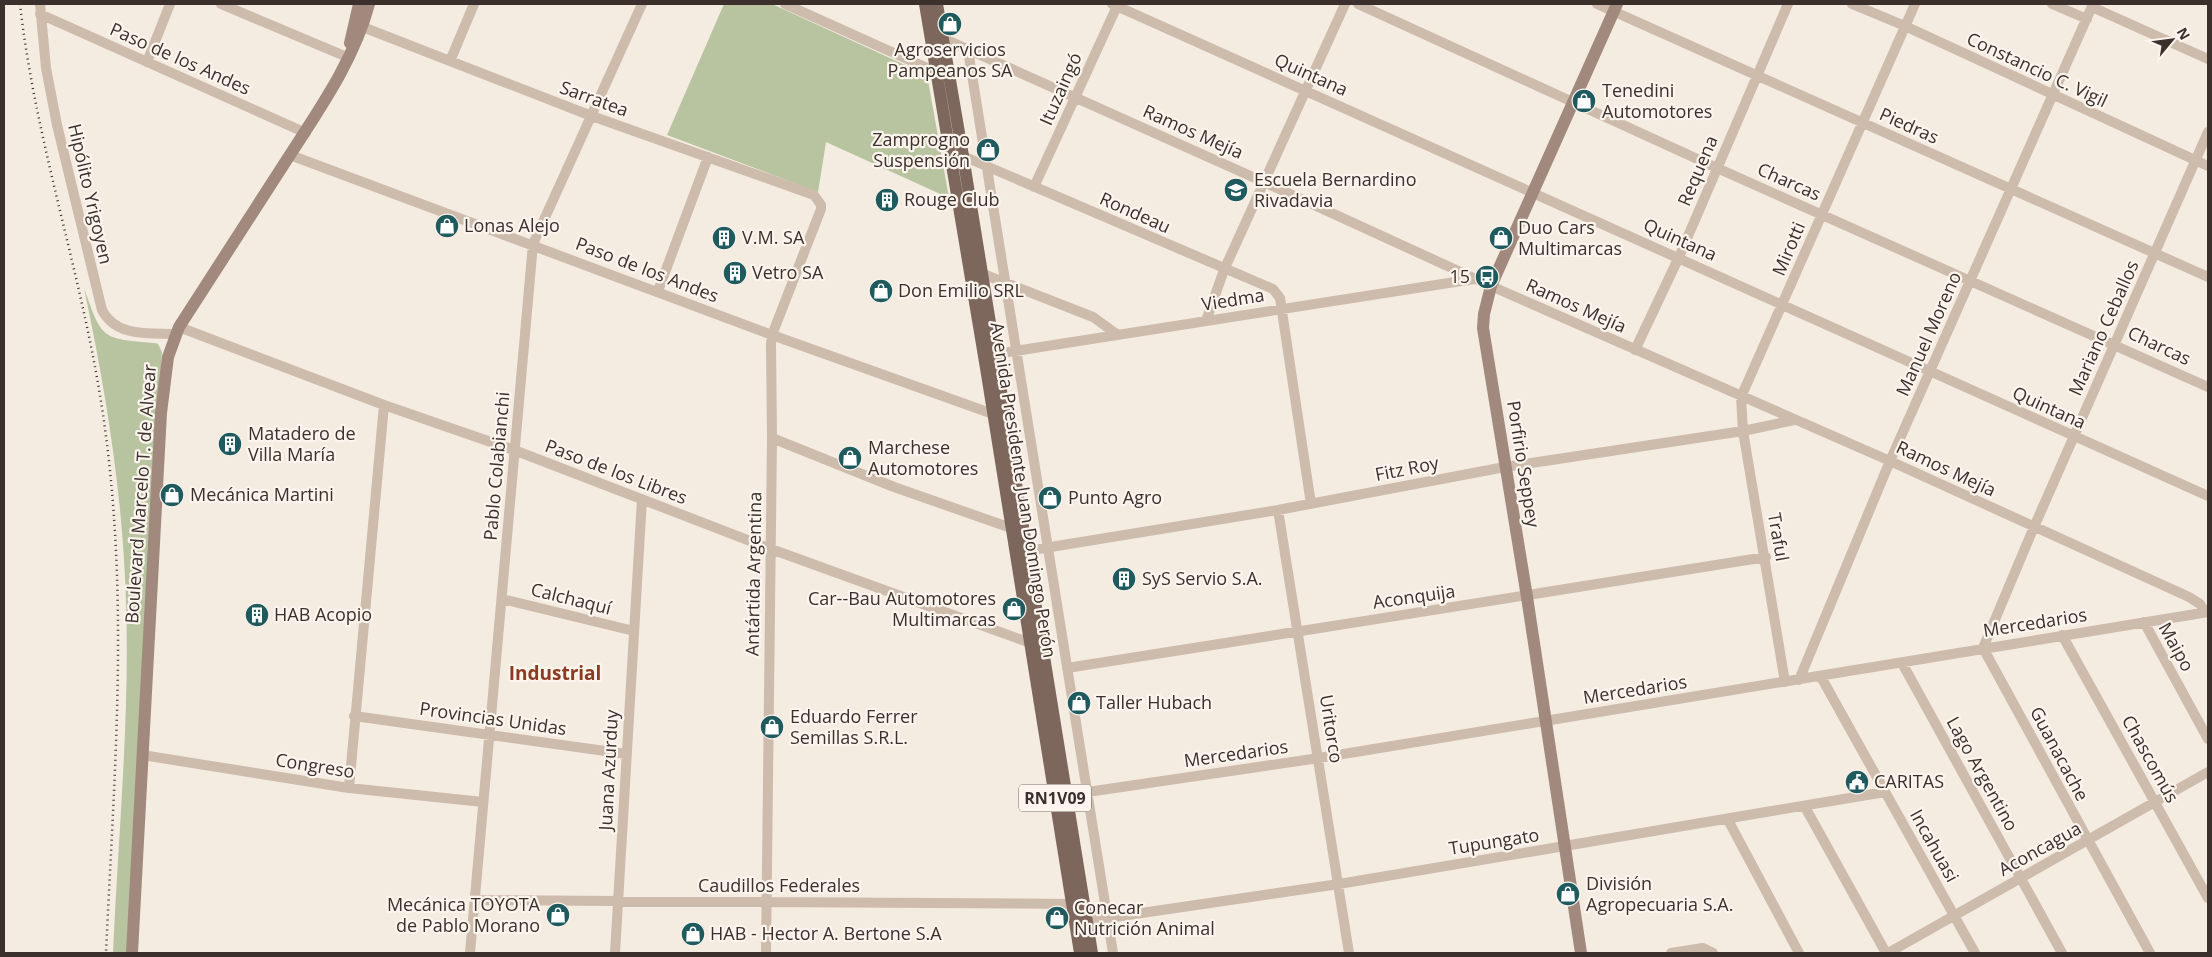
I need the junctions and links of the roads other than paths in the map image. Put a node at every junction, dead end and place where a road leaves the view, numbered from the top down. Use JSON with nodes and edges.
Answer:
{"nodes":[{"id":1,"x":170,"y":4,"type":"edge"},
{"id":2,"x":221,"y":4,"type":"edge"},
{"id":3,"x":359,"y":4,"type":"edge"},
{"id":4,"x":369,"y":4,"type":"edge"},
{"id":5,"x":474,"y":4,"type":"edge"},
{"id":6,"x":642,"y":4,"type":"edge"},
{"id":7,"x":785,"y":4,"type":"edge"},
{"id":8,"x":925,"y":4,"type":"edge"},
{"id":9,"x":937,"y":4,"type":"edge"},
{"id":10,"x":1115,"y":4,"type":"edge"},
{"id":11,"x":1345,"y":4,"type":"edge"},
{"id":12,"x":1358,"y":4,"type":"edge"},
{"id":13,"x":1597,"y":4,"type":"edge"},
{"id":14,"x":1788,"y":4,"type":"edge"},
{"id":15,"x":1852,"y":4,"type":"edge"},
{"id":16,"x":1914,"y":4,"type":"edge"},
{"id":17,"x":2052,"y":4,"type":"edge"},
{"id":18,"x":2093,"y":5,"type":"edge"},
{"id":19,"x":1615,"y":8,"type":"edge"},
{"id":20,"x":40,"y":9,"type":"edge"},
{"id":21,"x":2087,"y":19,"type":"junction"},
{"id":22,"x":359,"y":26,"type":"junction"},
{"id":23,"x":1905,"y":26,"type":"junction"},
{"id":24,"x":930,"y":33,"type":"junction"},
{"id":25,"x":942,"y":38,"type":"junction"},
{"id":26,"x":968,"y":50,"type":"junction"},
{"id":27,"x":347,"y":57,"type":"junction"},
{"id":28,"x":2208,"y":59,"type":"edge"},
{"id":29,"x":450,"y":61,"type":"junction"},
{"id":30,"x":147,"y":62,"type":"junction"},
{"id":31,"x":936,"y":72,"type":"junction"},
{"id":32,"x":1758,"y":76,"type":"junction"},
{"id":33,"x":1305,"y":91,"type":"junction"},
{"id":34,"x":2053,"y":95,"type":"junction"},
{"id":35,"x":1075,"y":97,"type":"junction"},
{"id":36,"x":1572,"y":102,"type":"junction"},
{"id":37,"x":589,"y":115,"type":"junction"},
{"id":38,"x":1861,"y":122,"type":"junction"},
{"id":39,"x":2208,"y":132,"type":"edge"},
{"id":40,"x":306,"y":133,"type":"junction"},
{"id":41,"x":290,"y":155,"type":"junction"},
{"id":42,"x":963,"y":156,"type":"junction"},
{"id":43,"x":708,"y":157,"type":"junction"},
{"id":44,"x":2195,"y":160,"type":"junction"},
{"id":45,"x":987,"y":166,"type":"junction"},
{"id":46,"x":2208,"y":166,"type":"edge"},
{"id":47,"x":1717,"y":168,"type":"junction"},
{"id":48,"x":1264,"y":182,"type":"junction"},
{"id":49,"x":1034,"y":187,"type":"junction"},
{"id":50,"x":2012,"y":188,"type":"junction"},
{"id":51,"x":1532,"y":192,"type":"junction"},
{"id":52,"x":821,"y":205,"type":"joint"},
{"id":53,"x":1821,"y":214,"type":"junction"},
{"id":54,"x":530,"y":243,"type":"junction"},
{"id":55,"x":2155,"y":253,"type":"junction"},
{"id":56,"x":1679,"y":258,"type":"junction"},
{"id":57,"x":1224,"y":270,"type":"junction"},
{"id":58,"x":982,"y":274,"type":"junction"},
{"id":59,"x":2208,"y":277,"type":"edge"},
{"id":60,"x":1475,"y":278,"type":"junction"},
{"id":61,"x":1970,"y":282,"type":"junction"},
{"id":62,"x":1006,"y":284,"type":"junction"},
{"id":63,"x":1491,"y":286,"type":"junction"},
{"id":64,"x":658,"y":291,"type":"junction"},
{"id":65,"x":1783,"y":304,"type":"junction"},
{"id":66,"x":1281,"y":309,"type":"junction"},
{"id":67,"x":1206,"y":321,"type":"junction"},
{"id":68,"x":177,"y":331,"type":"junction"},
{"id":69,"x":772,"y":335,"type":"junction"},
{"id":70,"x":1118,"y":335,"type":"junction"},
{"id":71,"x":2115,"y":344,"type":"junction"},
{"id":72,"x":1635,"y":350,"type":"junction"},
{"id":73,"x":1016,"y":351,"type":"junction"},
{"id":74,"x":996,"y":354,"type":"junction"},
{"id":75,"x":1930,"y":372,"type":"junction"},
{"id":76,"x":2208,"y":387,"type":"edge"},
{"id":77,"x":1741,"y":397,"type":"junction"},
{"id":78,"x":384,"y":405,"type":"junction"},
{"id":79,"x":994,"y":414,"type":"junction"},
{"id":80,"x":1794,"y":420,"type":"junction"},
{"id":81,"x":1743,"y":430,"type":"junction"},
{"id":82,"x":510,"y":436,"type":"dead end"},
{"id":83,"x":2074,"y":436,"type":"junction"},
{"id":84,"x":772,"y":438,"type":"junction"},
{"id":85,"x":514,"y":450,"type":"junction"},
{"id":86,"x":1890,"y":461,"type":"junction"},
{"id":87,"x":1505,"y":468,"type":"junction"},
{"id":88,"x":2208,"y":496,"type":"edge"},
{"id":89,"x":642,"y":499,"type":"junction"},
{"id":90,"x":1311,"y":504,"type":"junction"},
{"id":91,"x":1278,"y":510,"type":"junction"},
{"id":92,"x":2034,"y":527,"type":"junction"},
{"id":93,"x":1011,"y":528,"type":"junction"},
{"id":94,"x":1048,"y":547,"type":"junction"},
{"id":95,"x":771,"y":549,"type":"junction"},
{"id":96,"x":1026,"y":551,"type":"junction"},
{"id":97,"x":1766,"y":557,"type":"junction"},
{"id":98,"x":1527,"y":597,"type":"junction"},
{"id":99,"x":502,"y":599,"type":"junction"},
{"id":100,"x":2207,"y":612,"type":"edge"},
{"id":101,"x":2144,"y":622,"type":"junction"},
{"id":102,"x":1298,"y":630,"type":"junction"},
{"id":103,"x":634,"y":631,"type":"junction"},
{"id":104,"x":2062,"y":635,"type":"junction"},
{"id":105,"x":1036,"y":645,"type":"junction"},
{"id":106,"x":1983,"y":648,"type":"junction"},
{"id":107,"x":1902,"y":663,"type":"junction"},
{"id":108,"x":1067,"y":668,"type":"junction"},
{"id":109,"x":1821,"y":676,"type":"junction"},
{"id":110,"x":1799,"y":680,"type":"junction"},
{"id":111,"x":1785,"y":682,"type":"junction"},
{"id":112,"x":354,"y":716,"type":"junction"},
{"id":113,"x":1546,"y":721,"type":"junction"},
{"id":114,"x":489,"y":734,"type":"junction"},
{"id":115,"x":2208,"y":739,"type":"edge"},
{"id":116,"x":627,"y":754,"type":"junction"},
{"id":117,"x":142,"y":755,"type":"junction"},
{"id":118,"x":1319,"y":758,"type":"junction"},
{"id":119,"x":2208,"y":772,"type":"edge"},
{"id":120,"x":349,"y":788,"type":"junction"},
{"id":121,"x":1087,"y":792,"type":"junction"},
{"id":122,"x":1885,"y":792,"type":"junction"},
{"id":123,"x":1067,"y":795,"type":"junction"},
{"id":124,"x":483,"y":802,"type":"junction"},
{"id":125,"x":2155,"y":802,"type":"junction"},
{"id":126,"x":1805,"y":807,"type":"junction"},
{"id":127,"x":1728,"y":820,"type":"junction"},
{"id":128,"x":2088,"y":841,"type":"junction"},
{"id":129,"x":1566,"y":847,"type":"junction"},
{"id":130,"x":2021,"y":878,"type":"junction"},
{"id":131,"x":1339,"y":884,"type":"junction"},
{"id":132,"x":2208,"y":898,"type":"edge"},
{"id":133,"x":475,"y":900,"type":"junction"},
{"id":134,"x":618,"y":901,"type":"junction"},
{"id":135,"x":766,"y":902,"type":"junction"},
{"id":136,"x":1078,"y":904,"type":"junction"},
{"id":137,"x":1954,"y":916,"type":"junction"},
{"id":138,"x":1108,"y":918,"type":"junction"},
{"id":139,"x":1086,"y":922,"type":"junction"},
{"id":140,"x":1712,"y":952,"type":"edge"},
{"id":141,"x":132,"y":953,"type":"edge"},
{"id":142,"x":470,"y":953,"type":"edge"},
{"id":143,"x":615,"y":953,"type":"edge"},
{"id":144,"x":766,"y":953,"type":"edge"},
{"id":145,"x":1080,"y":953,"type":"edge"},
{"id":146,"x":1092,"y":953,"type":"edge"},
{"id":147,"x":1113,"y":953,"type":"edge"},
{"id":148,"x":1349,"y":953,"type":"edge"},
{"id":149,"x":1582,"y":953,"type":"edge"},
{"id":150,"x":1671,"y":953,"type":"edge"},
{"id":151,"x":1799,"y":953,"type":"edge"},
{"id":152,"x":1887,"y":953,"type":"edge"},
{"id":153,"x":1975,"y":953,"type":"edge"},
{"id":154,"x":2062,"y":953,"type":"edge"},
{"id":155,"x":2150,"y":953,"type":"edge"}],
"edges":[{"from":1,"to":30,"type":"street"},
{"from":2,"to":27,"type":"street"},
{"from":3,"to":22,"type":"main road","name":"Boulevard Marcelo T. de Alvear"},
{"from":4,"to":22,"type":"main road","name":"Boulevard Marcelo T. de Alvear"},
{"from":5,"to":29,"type":"street"},
{"from":6,"to":37,"type":"street","name":"Pablo Colabianchi"},
{"from":7,"to":31,"type":"street"},
{"from":8,"to":24,"type":"main road","name":"Avenida Presidente Juan Domingo Perón","number":"RN1V09"},
{"from":9,"to":25,"type":"main road","name":"Avenida Presidente Juan Domingo Perón","number":"RN1V09"},
{"from":10,"to":33,"type":"street","name":"Quintana"},
{"from":10,"to":35,"type":"street","name":"Ituzaingó"},
{"from":11,"to":33,"type":"street"},
{"from":12,"to":36,"type":"street","name":"Charcas"},
{"from":13,"to":19,"type":"street","name":"Piedras"},
{"from":14,"to":32,"type":"street","name":"Requena"},
{"from":15,"to":23,"type":"street","name":"Constancio C. Vigil"},
{"from":16,"to":23,"type":"street","name":"Mirotti"},
{"from":17,"to":21,"type":"street"},
{"from":18,"to":21,"type":"street","name":"Manuel Moreno"},
{"from":18,"to":28,"type":"street"},
{"from":19,"to":32,"type":"street","name":"Piedras"},
{"from":19,"to":36,"type":"main road","name":"Porfirio Seppey"},
{"from":20,"to":30,"type":"street","name":"Paso de los Andes"},
{"from":20,"to":68,"type":"street","name":"Hipólito Yrigoyen"},
{"from":21,"to":34,"type":"street","name":"Manuel Moreno"},
{"from":22,"to":27,"type":"main road","name":"Boulevard Marcelo T. de Alvear"},
{"from":22,"to":29,"type":"street","name":"Sarratea"},
{"from":23,"to":34,"type":"street","name":"Constancio C. Vigil"},
{"from":23,"to":38,"type":"street","name":"Mirotti"},
{"from":24,"to":25,"type":"street","name":"Ramos Mejía"},
{"from":24,"to":31,"type":"main road","name":"Avenida Presidente Juan Domingo Perón","number":"RN1V09"},
{"from":25,"to":26,"type":"street","name":"Ramos Mejía"},
{"from":25,"to":42,"type":"main road","name":"Avenida Presidente Juan Domingo Perón","number":"RN1V09"},
{"from":26,"to":35,"type":"street","name":"Ramos Mejía"},
{"from":26,"to":45,"type":"street","name":"Avenida Presidente Juan Domingo Perón"},
{"from":27,"to":40,"type":"main road","name":"Boulevard Marcelo T. de Alvear"},
{"from":29,"to":37,"type":"street","name":"Sarratea"},
{"from":30,"to":40,"type":"street","name":"Paso de los Andes"},
{"from":31,"to":79,"type":"main road","name":"Avenida Presidente Juan Domingo Perón","number":"RN1V09"},
{"from":32,"to":38,"type":"street","name":"Piedras"},
{"from":32,"to":47,"type":"street","name":"Requena"},
{"from":33,"to":48,"type":"street"},
{"from":33,"to":51,"type":"street","name":"Quintana"},
{"from":34,"to":44,"type":"street","name":"Constancio C. Vigil"},
{"from":34,"to":50,"type":"street","name":"Manuel Moreno"},
{"from":35,"to":48,"type":"street","name":"Ramos Mejía"},
{"from":35,"to":49,"type":"street","name":"Ituzaingó"},
{"from":36,"to":47,"type":"street","name":"Charcas"},
{"from":36,"to":51,"type":"main road","name":"Porfirio Seppey"},
{"from":37,"to":43,"type":"street","name":"Sarratea"},
{"from":37,"to":54,"type":"street","name":"Pablo Colabianchi"},
{"from":38,"to":50,"type":"street","name":"Piedras"},
{"from":38,"to":53,"type":"street","name":"Mirotti"},
{"from":39,"to":44,"type":"street","name":"Mariano Ceballos"},
{"from":40,"to":41,"type":"main road","name":"Boulevard Marcelo T. de Alvear"},
{"from":41,"to":54,"type":"street","name":"Paso de los Andes"},
{"from":41,"to":68,"type":"main road","name":"Boulevard Marcelo T. de Alvear"},
{"from":42,"to":45,"type":"street","name":"Rondeau"},
{"from":42,"to":58,"type":"main road","name":"Avenida Presidente Juan Domingo Perón","number":"RN1V09"},
{"from":43,"to":52,"type":"street","name":"Sarratea"},
{"from":43,"to":64,"type":"street"},
{"from":44,"to":46,"type":"street","name":"Constancio C. Vigil"},
{"from":44,"to":55,"type":"street","name":"Mariano Ceballos"},
{"from":45,"to":49,"type":"street","name":"Rondeau"},
{"from":45,"to":62,"type":"street","name":"Avenida Presidente Juan Domingo Perón"},
{"from":47,"to":53,"type":"street","name":"Charcas"},
{"from":47,"to":56,"type":"street","name":"Requena"},
{"from":48,"to":57,"type":"street"},
{"from":48,"to":60,"type":"street","name":"Ramos Mejía"},
{"from":49,"to":57,"type":"street","name":"Rondeau"},
{"from":50,"to":55,"type":"street","name":"Piedras"},
{"from":50,"to":61,"type":"street","name":"Manuel Moreno"},
{"from":51,"to":56,"type":"street","name":"Quintana"},
{"from":51,"to":63,"type":"main road","name":"Porfirio Seppey"},
{"from":52,"to":69,"type":"street","name":"Antártida Argentina"},
{"from":53,"to":61,"type":"street","name":"Charcas"},
{"from":53,"to":65,"type":"street","name":"Mirotti"},
{"from":54,"to":64,"type":"street","name":"Paso de los Andes"},
{"from":54,"to":82,"type":"street"},
{"from":54,"to":85,"type":"street","name":"Pablo Colabianchi"},
{"from":55,"to":59,"type":"street","name":"Piedras"},
{"from":55,"to":71,"type":"street","name":"Mariano Ceballos"},
{"from":56,"to":65,"type":"street","name":"Quintana"},
{"from":56,"to":72,"type":"street","name":"Requena"},
{"from":57,"to":66,"type":"street","name":"Rondeau"},
{"from":57,"to":67,"type":"street"},
{"from":58,"to":62,"type":"street"},
{"from":58,"to":74,"type":"main road","name":"Avenida Presidente Juan Domingo Perón","number":"RN1V09"},
{"from":60,"to":63,"type":"street","name":"Ramos Mejía"},
{"from":60,"to":66,"type":"street","name":"Viedma"},
{"from":61,"to":71,"type":"street","name":"Charcas"},
{"from":61,"to":75,"type":"street","name":"Manuel Moreno"},
{"from":62,"to":70,"type":"street"},
{"from":62,"to":73,"type":"street","name":"Avenida Presidente Juan Domingo Perón"},
{"from":63,"to":72,"type":"street","name":"Ramos Mejía"},
{"from":63,"to":87,"type":"main road","name":"Porfirio Seppey"},
{"from":64,"to":69,"type":"street","name":"Paso de los Andes"},
{"from":65,"to":75,"type":"street","name":"Quintana"},
{"from":65,"to":77,"type":"street","name":"Mirotti"},
{"from":66,"to":67,"type":"street","name":"Viedma"},
{"from":66,"to":90,"type":"street"},
{"from":67,"to":70,"type":"street","name":"Viedma"},
{"from":68,"to":78,"type":"street","name":"Paso de los Libres"},
{"from":68,"to":117,"type":"main road","name":"Boulevard Marcelo T. de Alvear"},
{"from":69,"to":79,"type":"street","name":"Paso de los Andes"},
{"from":69,"to":84,"type":"street","name":"Antártida Argentina"},
{"from":70,"to":73,"type":"street","name":"Viedma"},
{"from":71,"to":76,"type":"street","name":"Charcas"},
{"from":71,"to":83,"type":"street","name":"Mariano Ceballos"},
{"from":72,"to":77,"type":"street","name":"Ramos Mejía"},
{"from":73,"to":74,"type":"street","name":"Viedma"},
{"from":73,"to":94,"type":"street","name":"Avenida Presidente Juan Domingo Perón"},
{"from":74,"to":96,"type":"main road","name":"Avenida Presidente Juan Domingo Perón","number":"RN1V09"},
{"from":75,"to":83,"type":"street","name":"Quintana"},
{"from":75,"to":86,"type":"street","name":"Manuel Moreno"},
{"from":77,"to":80,"type":"street","name":"Ramos Mejía"},
{"from":77,"to":81,"type":"street","name":"Traful"},
{"from":78,"to":85,"type":"street","name":"Paso de los Libres"},
{"from":78,"to":112,"type":"street"},
{"from":79,"to":93,"type":"main road","name":"Avenida Presidente Juan Domingo Perón","number":"RN1V09"},
{"from":80,"to":81,"type":"street","name":"Fitz Roy"},
{"from":80,"to":86,"type":"street","name":"Ramos Mejía"},
{"from":81,"to":87,"type":"street","name":"Fitz Roy"},
{"from":81,"to":97,"type":"street","name":"Traful"},
{"from":83,"to":88,"type":"street","name":"Quintana"},
{"from":83,"to":92,"type":"street","name":"Mariano Ceballos"},
{"from":84,"to":93,"type":"street"},
{"from":84,"to":95,"type":"street","name":"Antártida Argentina"},
{"from":85,"to":89,"type":"street","name":"Paso de los Libres"},
{"from":85,"to":99,"type":"street","name":"Pablo Colabianchi"},
{"from":86,"to":92,"type":"street","name":"Ramos Mejía"},
{"from":86,"to":110,"type":"street","name":"Manuel Moreno"},
{"from":87,"to":90,"type":"street","name":"Fitz Roy"},
{"from":87,"to":98,"type":"main road","name":"Porfirio Seppey"},
{"from":89,"to":95,"type":"street","name":"Paso de los Libres"},
{"from":89,"to":103,"type":"street","name":"Juana Azurduy"},
{"from":90,"to":91,"type":"street","name":"Fitz Roy"},
{"from":91,"to":94,"type":"street","name":"Fitz Roy"},
{"from":91,"to":102,"type":"street","name":"Uritorco"},
{"from":92,"to":100,"type":"street","name":"Ramos Mejía"},
{"from":92,"to":106,"type":"street","name":"Mariano Ceballos"},
{"from":93,"to":105,"type":"main road","name":"Avenida Presidente Juan Domingo Perón","number":"RN1V09"},
{"from":94,"to":96,"type":"street","name":"Fitz Roy"},
{"from":94,"to":108,"type":"street","name":"Avenida Presidente Juan Domingo Perón"},
{"from":95,"to":105,"type":"street","name":"Paso de los Libres"},
{"from":95,"to":135,"type":"street","name":"Antártida Argentina"},
{"from":96,"to":105,"type":"main road","name":"Avenida Presidente Juan Domingo Perón","number":"RN1V09"},
{"from":97,"to":98,"type":"street","name":"Aconquija"},
{"from":97,"to":111,"type":"street","name":"Traful"},
{"from":98,"to":102,"type":"street","name":"Aconquija"},
{"from":98,"to":113,"type":"main road","name":"Porfirio Seppey"},
{"from":99,"to":103,"type":"street","name":"Calchaquí"},
{"from":99,"to":114,"type":"street","name":"Pablo Colabianchi"},
{"from":100,"to":101,"type":"street","name":"Mercedarios"},
{"from":101,"to":104,"type":"street","name":"Mercedarios"},
{"from":101,"to":115,"type":"street","name":"Maipo"},
{"from":102,"to":108,"type":"street","name":"Aconquija"},
{"from":102,"to":118,"type":"street","name":"Uritorco"},
{"from":103,"to":116,"type":"street","name":"Juana Azurduy"},
{"from":104,"to":106,"type":"street","name":"Mercedarios"},
{"from":104,"to":125,"type":"street","name":"Chascomús"},
{"from":105,"to":123,"type":"main road","name":"Avenida Presidente Juan Domingo Perón","number":"RN1V09"},
{"from":105,"to":136,"type":"main road","name":"Avenida Presidente Juan Domingo Perón","number":"RN1V09"},
{"from":106,"to":107,"type":"street","name":"Mercedarios"},
{"from":106,"to":128,"type":"street","name":"Guanacache"},
{"from":107,"to":109,"type":"street","name":"Mercedarios"},
{"from":107,"to":130,"type":"street","name":"Lago Argentino"},
{"from":108,"to":121,"type":"street","name":"Avenida Presidente Juan Domingo Perón"},
{"from":109,"to":110,"type":"street","name":"Mercedarios"},
{"from":109,"to":122,"type":"street","name":"Incahuasi"},
{"from":110,"to":111,"type":"street","name":"Mercedarios"},
{"from":111,"to":113,"type":"street","name":"Mercedarios"},
{"from":112,"to":114,"type":"street","name":"Provincias Unidas"},
{"from":112,"to":120,"type":"street"},
{"from":113,"to":118,"type":"street","name":"Mercedarios"},
{"from":113,"to":129,"type":"main road","name":"Porfirio Seppey"},
{"from":114,"to":116,"type":"street","name":"Provincias Unidas"},
{"from":114,"to":124,"type":"street","name":"Pablo Colabianchi"},
{"from":116,"to":134,"type":"street","name":"Juana Azurduy"},
{"from":117,"to":120,"type":"street","name":"Congreso"},
{"from":117,"to":141,"type":"main road","name":"Boulevard Marcelo T. de Alvear"},
{"from":118,"to":121,"type":"street","name":"Mercedarios"},
{"from":118,"to":131,"type":"street","name":"Uritorco"},
{"from":119,"to":125,"type":"street","name":"Aconcagua"},
{"from":120,"to":124,"type":"street","name":"Congreso"},
{"from":121,"to":123,"type":"street","name":"Mercedarios"},
{"from":121,"to":138,"type":"street","name":"Avenida Presidente Juan Domingo Perón"},
{"from":122,"to":126,"type":"street","name":"Tupungato"},
{"from":122,"to":137,"type":"street","name":"Incahuasi"},
{"from":123,"to":136,"type":"main road","name":"Avenida Presidente Juan Domingo Perón","number":"RN1V09"},
{"from":124,"to":133,"type":"street","name":"Pablo Colabianchi"},
{"from":125,"to":128,"type":"street","name":"Aconcagua"},
{"from":125,"to":132,"type":"street","name":"Chascomús"},
{"from":126,"to":127,"type":"street","name":"Tupungato"},
{"from":126,"to":152,"type":"street"},
{"from":127,"to":129,"type":"street","name":"Tupungato"},
{"from":127,"to":151,"type":"street"},
{"from":128,"to":130,"type":"street","name":"Aconcagua"},
{"from":128,"to":155,"type":"street","name":"Guanacache"},
{"from":129,"to":131,"type":"street","name":"Tupungato"},
{"from":129,"to":149,"type":"main road","name":"Porfirio Seppey"},
{"from":130,"to":137,"type":"street","name":"Aconcagua"},
{"from":130,"to":154,"type":"street","name":"Lago Argentino"},
{"from":131,"to":138,"type":"street","name":"Tupungato"},
{"from":131,"to":148,"type":"street","name":"Uritorco"},
{"from":133,"to":134,"type":"street","name":"Caudillos Federales"},
{"from":133,"to":142,"type":"street","name":"Pablo Colabianchi"},
{"from":134,"to":135,"type":"street","name":"Caudillos Federales"},
{"from":134,"to":143,"type":"street","name":"Juana Azurduy"},
{"from":135,"to":136,"type":"street","name":"Caudillos Federales"},
{"from":135,"to":144,"type":"street","name":"Antártida Argentina"},
{"from":136,"to":139,"type":"main road","name":"Avenida Presidente Juan Domingo Perón","number":"RN1V09"},
{"from":136,"to":145,"type":"main road","name":"Avenida Presidente Juan Domingo Perón","number":"RN1V09"},
{"from":137,"to":152,"type":"street","name":"Aconcagua"},
{"from":137,"to":153,"type":"street","name":"Incahuasi"},
{"from":138,"to":139,"type":"street","name":"Tupungato"},
{"from":138,"to":147,"type":"street","name":"Avenida Presidente Juan Domingo Perón"},
{"from":139,"to":146,"type":"main road","name":"Avenida Presidente Juan Domingo Perón","number":"RN1V09"},
{"from":140,"to":150,"type":"street"}]}
